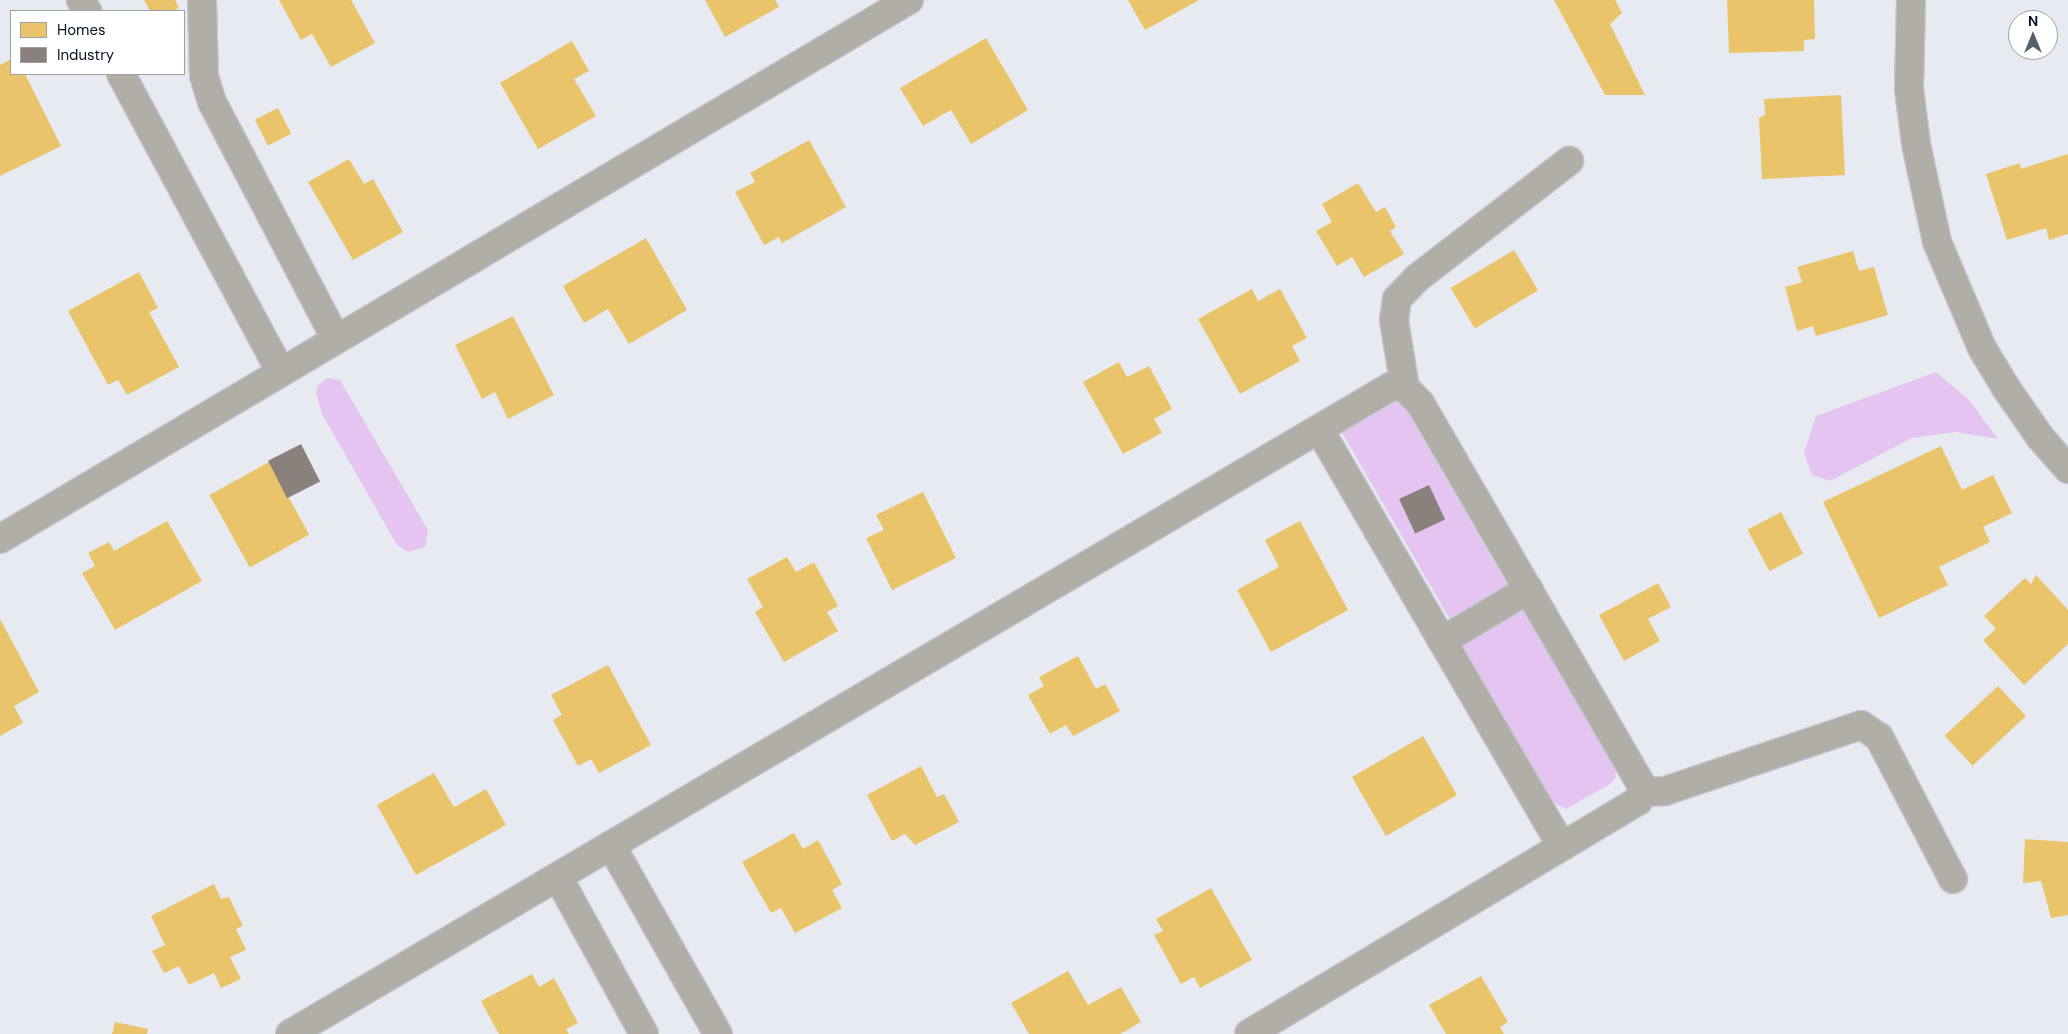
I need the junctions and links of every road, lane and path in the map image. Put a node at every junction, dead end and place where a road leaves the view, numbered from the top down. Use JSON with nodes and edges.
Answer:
{"nodes":[{"id":1,"x":202,"y":0,"type":"edge"},
{"id":2,"x":909,"y":0,"type":"edge"},
{"id":3,"x":1911,"y":0,"type":"edge"},
{"id":4,"x":122,"y":75,"type":"edge"},
{"id":5,"x":1569,"y":161,"type":"dead end"},
{"id":6,"x":336,"y":339,"type":"junction"},
{"id":7,"x":281,"y":372,"type":"junction"},
{"id":8,"x":1405,"y":388,"type":"junction"},
{"id":9,"x":1318,"y":429,"type":"junction"},
{"id":10,"x":2068,"y":470,"type":"edge"},
{"id":11,"x":0,"y":539,"type":"edge"},
{"id":12,"x":1529,"y":589,"type":"junction"},
{"id":13,"x":1442,"y":641,"type":"junction"},
{"id":14,"x":1641,"y":792,"type":"junction"},
{"id":15,"x":611,"y":845,"type":"junction"},
{"id":16,"x":1562,"y":846,"type":"junction"},
{"id":17,"x":558,"y":877,"type":"junction"},
{"id":18,"x":1953,"y":879,"type":"dead end"},
{"id":19,"x":290,"y":1034,"type":"edge"},
{"id":20,"x":644,"y":1034,"type":"edge"},
{"id":21,"x":718,"y":1034,"type":"edge"},
{"id":22,"x":1248,"y":1034,"type":"edge"}],
"edges":[{"from":1,"to":6,"type":"street"},
{"from":2,"to":6,"type":"street"},
{"from":3,"to":10,"type":"street"},
{"from":4,"to":7,"type":"street"},
{"from":5,"to":8,"type":"street"},
{"from":6,"to":7,"type":"street"},
{"from":7,"to":11,"type":"street"},
{"from":8,"to":9,"type":"street"},
{"from":8,"to":12,"type":"street"},
{"from":9,"to":13,"type":"street"},
{"from":9,"to":15,"type":"street"},
{"from":12,"to":13,"type":"street"},
{"from":12,"to":14,"type":"street"},
{"from":13,"to":16,"type":"street"},
{"from":14,"to":16,"type":"street"},
{"from":14,"to":18,"type":"street"},
{"from":15,"to":17,"type":"street"},
{"from":15,"to":21,"type":"street"},
{"from":16,"to":22,"type":"street"},
{"from":17,"to":19,"type":"street"},
{"from":17,"to":20,"type":"street"}]}
